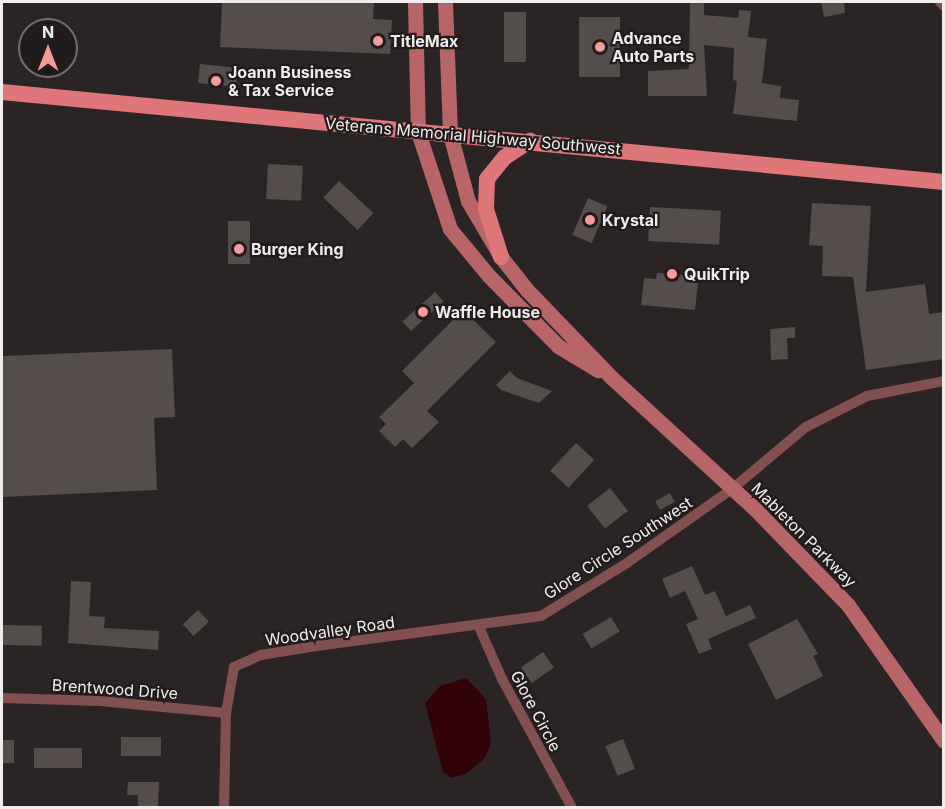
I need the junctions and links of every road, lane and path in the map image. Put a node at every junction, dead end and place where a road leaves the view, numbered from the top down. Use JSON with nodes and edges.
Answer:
{"nodes":[{"id":1,"x":415,"y":2,"type":"edge"},
{"id":2,"x":445,"y":2,"type":"edge"},
{"id":3,"x":940,"y":2,"type":"edge"},
{"id":4,"x":944,"y":6,"type":"edge"},
{"id":5,"x":2,"y":92,"type":"edge"},
{"id":6,"x":418,"y":132,"type":"junction"},
{"id":7,"x":450,"y":134,"type":"junction"},
{"id":8,"x":530,"y":141,"type":"junction"},
{"id":9,"x":944,"y":182,"type":"edge"},
{"id":10,"x":501,"y":257,"type":"junction"},
{"id":11,"x":612,"y":378,"type":"junction"},
{"id":12,"x":944,"y":381,"type":"edge"},
{"id":13,"x":732,"y":489,"type":"junction"},
{"id":14,"x":479,"y":627,"type":"junction"},
{"id":15,"x":2,"y":698,"type":"edge"},
{"id":16,"x":226,"y":713,"type":"junction"},
{"id":17,"x":944,"y":741,"type":"edge"},
{"id":18,"x":224,"y":807,"type":"edge"},
{"id":19,"x":572,"y":807,"type":"edge"}],
"edges":[{"from":1,"to":6,"type":"main road","name":"Mableton Parkway"},
{"from":2,"to":7,"type":"main road","name":"Mableton Parkway"},
{"from":3,"to":4,"type":"street"},
{"from":5,"to":6,"type":"main road","name":"Veterans Memorial Highway Southwest"},
{"from":6,"to":7,"type":"main road","name":"Veterans Memorial Highway Southwest"},
{"from":6,"to":11,"type":"main road","name":"Mableton Parkway"},
{"from":7,"to":8,"type":"main road","name":"Veterans Memorial Highway Southwest"},
{"from":7,"to":10,"type":"main road","name":"Mableton Parkway"},
{"from":8,"to":9,"type":"main road","name":"Veterans Memorial Highway Southwest"},
{"from":8,"to":10,"type":"main road"},
{"from":10,"to":11,"type":"main road","name":"Mableton Parkway"},
{"from":11,"to":13,"type":"main road","name":"Mableton Parkway"},
{"from":12,"to":13,"type":"street","name":"Glore Circle Southwest"},
{"from":13,"to":14,"type":"street","name":"Glore Circle Southwest"},
{"from":13,"to":17,"type":"main road","name":"Mableton Parkway"},
{"from":14,"to":16,"type":"street","name":"Woodvalley Road"},
{"from":14,"to":19,"type":"street","name":"Glore Circle"},
{"from":15,"to":16,"type":"street","name":"Brentwood Drive"},
{"from":16,"to":18,"type":"street"}]}
